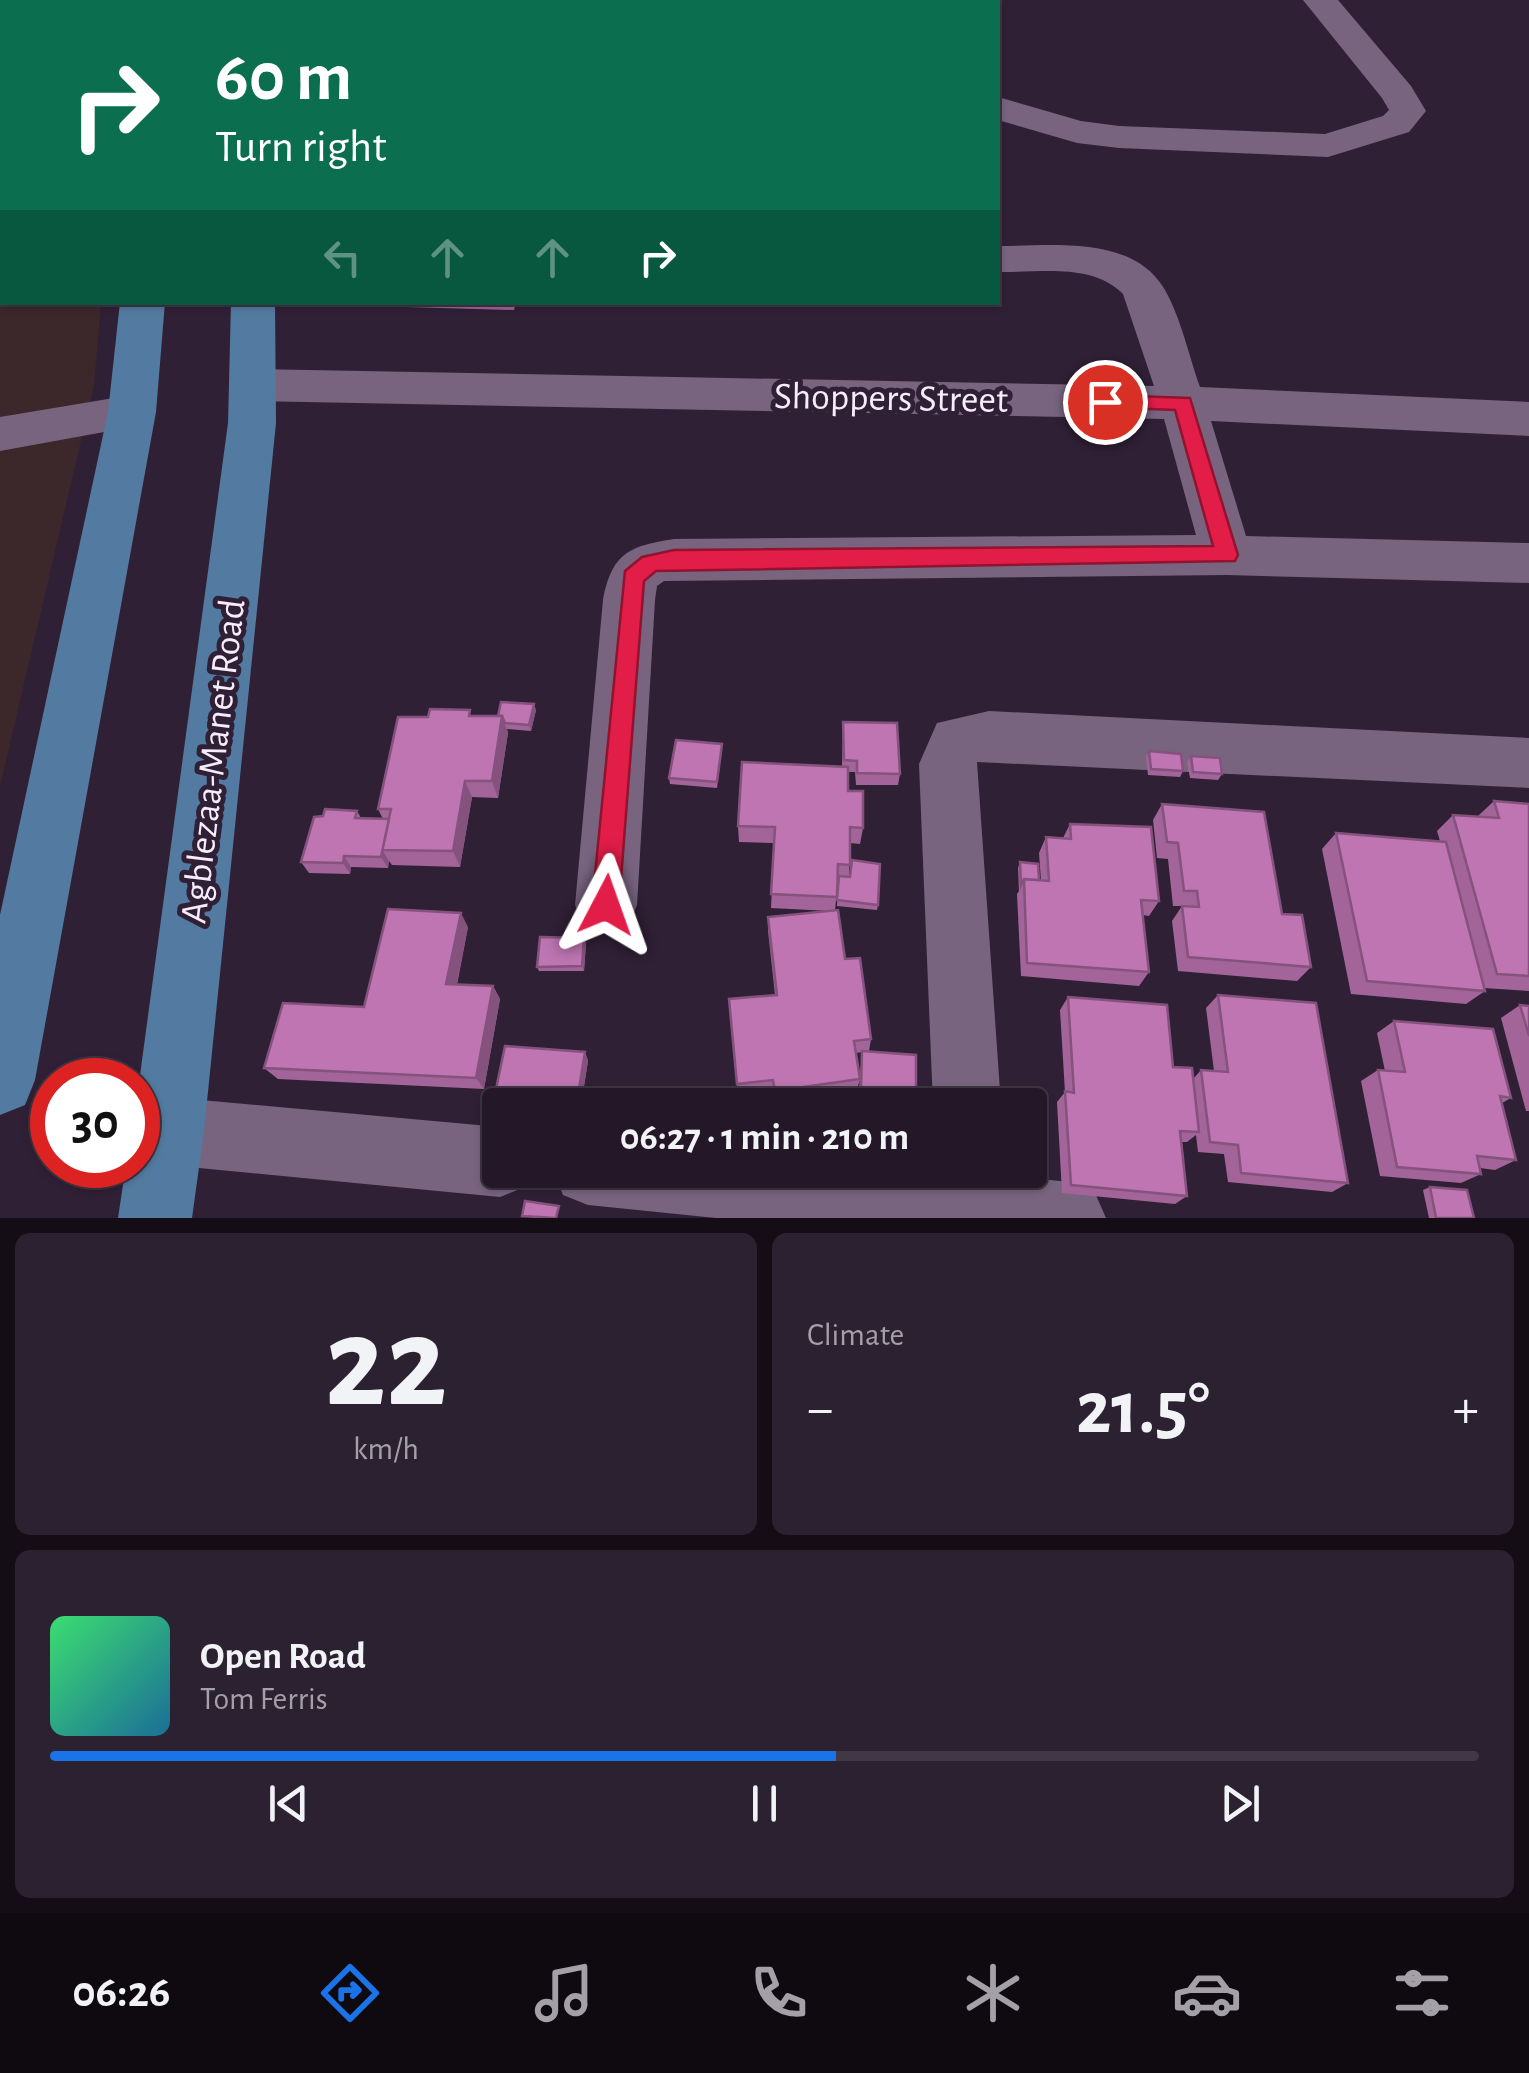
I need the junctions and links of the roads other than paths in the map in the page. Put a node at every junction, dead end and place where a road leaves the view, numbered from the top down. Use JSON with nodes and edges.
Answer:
{"nodes":[{"id":1,"x":1320,"y":0,"type":"edge"},
{"id":2,"x":1000,"y":109,"type":"edge"},
{"id":3,"x":1000,"y":259,"type":"edge"},
{"id":4,"x":143,"y":305,"type":"edge"},
{"id":5,"x":253,"y":305,"type":"edge"},
{"id":6,"x":253,"y":385,"type":"junction"},
{"id":7,"x":1183,"y":403,"type":"junction"},
{"id":8,"x":132,"y":412,"type":"junction"},
{"id":9,"x":1529,"y":419,"type":"edge"},
{"id":10,"x":0,"y":434,"type":"edge"},
{"id":11,"x":1227,"y":555,"type":"junction"},
{"id":12,"x":1529,"y":563,"type":"edge"},
{"id":13,"x":1529,"y":763,"type":"edge"},
{"id":14,"x":606,"y":905,"type":"dead end"},
{"id":15,"x":0,"y":1080,"type":"edge"},
{"id":16,"x":966,"y":1088,"type":"edge"},
{"id":17,"x":168,"y":1131,"type":"junction"},
{"id":18,"x":482,"y":1160,"type":"edge"},
{"id":19,"x":972,"y":1188,"type":"edge"},
{"id":20,"x":155,"y":1218,"type":"edge"},
{"id":21,"x":1070,"y":1218,"type":"edge"}],
"edges":[{"from":1,"to":2,"type":"street"},
{"from":3,"to":7,"type":"street"},
{"from":4,"to":8,"type":"main road"},
{"from":5,"to":6,"type":"main road","name":"Agblezaa-Manet Road"},
{"from":6,"to":7,"type":"street","name":"Shoppers Street"},
{"from":6,"to":17,"type":"main road","name":"Agblezaa-Manet Road"},
{"from":7,"to":9,"type":"street","name":"Shoppers Street"},
{"from":7,"to":11,"type":"street"},
{"from":8,"to":10,"type":"street"},
{"from":8,"to":15,"type":"main road"},
{"from":11,"to":12,"type":"street"},
{"from":11,"to":14,"type":"street"},
{"from":13,"to":16,"type":"street"},
{"from":17,"to":18,"type":"street"},
{"from":17,"to":20,"type":"main road","name":"Agblezaa-Manet Road"},
{"from":19,"to":21,"type":"street"}]}
